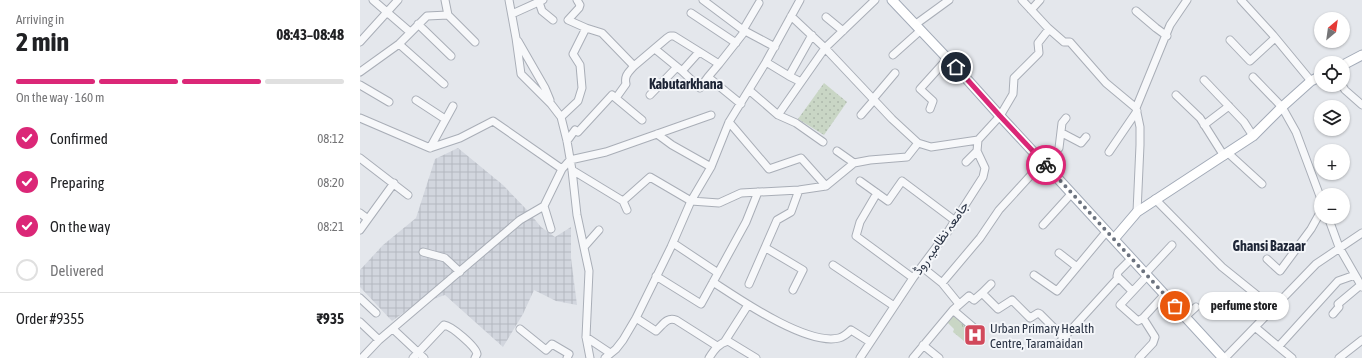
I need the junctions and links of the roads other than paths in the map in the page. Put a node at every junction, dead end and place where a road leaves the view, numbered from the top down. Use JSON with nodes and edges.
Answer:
{"nodes":[{"id":1,"x":373,"y":0,"type":"edge"},
{"id":2,"x":398,"y":0,"type":"edge"},
{"id":3,"x":445,"y":0,"type":"edge"},
{"id":4,"x":509,"y":0,"type":"edge"},
{"id":5,"x":703,"y":0,"type":"edge"},
{"id":6,"x":800,"y":0,"type":"edge"},
{"id":7,"x":875,"y":0,"type":"edge"},
{"id":8,"x":892,"y":0,"type":"edge"},
{"id":9,"x":949,"y":0,"type":"edge"},
{"id":10,"x":1022,"y":0,"type":"edge"},
{"id":11,"x":1040,"y":0,"type":"edge"},
{"id":12,"x":1187,"y":0,"type":"edge"},
{"id":13,"x":1241,"y":0,"type":"edge"},
{"id":14,"x":541,"y":1,"type":"edge"},
{"id":15,"x":579,"y":1,"type":"edge"},
{"id":16,"x":759,"y":3,"type":"dead end"},
{"id":17,"x":1031,"y":10,"type":"junction"},
{"id":18,"x":387,"y":11,"type":"junction"},
{"id":19,"x":1136,"y":11,"type":"dead end"},
{"id":20,"x":691,"y":13,"type":"dead end"},
{"id":21,"x":512,"y":14,"type":"junction"},
{"id":22,"x":448,"y":15,"type":"junction"},
{"id":23,"x":791,"y":16,"type":"junction"},
{"id":24,"x":826,"y":17,"type":"dead end"},
{"id":25,"x":553,"y":20,"type":"dead end"},
{"id":26,"x":418,"y":24,"type":"junction"},
{"id":27,"x":918,"y":27,"type":"junction"},
{"id":28,"x":586,"y":28,"type":"junction"},
{"id":29,"x":1049,"y":29,"type":"junction"},
{"id":30,"x":744,"y":30,"type":"junction"},
{"id":31,"x":842,"y":31,"type":"junction"},
{"id":32,"x":410,"y":32,"type":"junction"},
{"id":33,"x":812,"y":35,"type":"junction"},
{"id":34,"x":1167,"y":36,"type":"junction"},
{"id":35,"x":516,"y":38,"type":"junction"},
{"id":36,"x":1275,"y":38,"type":"junction"},
{"id":37,"x":1230,"y":40,"type":"dead end"},
{"id":38,"x":360,"y":42,"type":"edge"},
{"id":39,"x":475,"y":42,"type":"dead end"},
{"id":40,"x":736,"y":43,"type":"junction"},
{"id":41,"x":398,"y":44,"type":"junction"},
{"id":42,"x":775,"y":47,"type":"junction"},
{"id":43,"x":825,"y":48,"type":"junction"},
{"id":44,"x":655,"y":49,"type":"junction"},
{"id":45,"x":700,"y":52,"type":"junction"},
{"id":46,"x":893,"y":55,"type":"dead end"},
{"id":47,"x":1362,"y":55,"type":"edge"},
{"id":48,"x":451,"y":56,"type":"dead end"},
{"id":49,"x":948,"y":58,"type":"junction"},
{"id":50,"x":1350,"y":61,"type":"edge"},
{"id":51,"x":766,"y":62,"type":"junction"},
{"id":52,"x":719,"y":64,"type":"junction"},
{"id":53,"x":634,"y":66,"type":"junction"},
{"id":54,"x":680,"y":69,"type":"junction"},
{"id":55,"x":360,"y":72,"type":"edge"},
{"id":56,"x":895,"y":73,"type":"dead end"},
{"id":57,"x":789,"y":76,"type":"junction"},
{"id":58,"x":708,"y":77,"type":"junction"},
{"id":59,"x":1253,"y":77,"type":"dead end"},
{"id":60,"x":1204,"y":80,"type":"dead end"},
{"id":61,"x":1314,"y":80,"type":"edge"},
{"id":62,"x":801,"y":82,"type":"junction"},
{"id":63,"x":1311,"y":82,"type":"junction"},
{"id":64,"x":444,"y":84,"type":"dead end"},
{"id":65,"x":360,"y":85,"type":"edge"},
{"id":66,"x":749,"y":90,"type":"junction"},
{"id":67,"x":1347,"y":92,"type":"edge"},
{"id":68,"x":650,"y":95,"type":"dead end"},
{"id":69,"x":1176,"y":95,"type":"dead end"},
{"id":70,"x":616,"y":98,"type":"junction"},
{"id":71,"x":416,"y":100,"type":"dead end"},
{"id":72,"x":873,"y":100,"type":"junction"},
{"id":73,"x":389,"y":102,"type":"dead end"},
{"id":74,"x":551,"y":104,"type":"junction"},
{"id":75,"x":740,"y":104,"type":"junction"},
{"id":76,"x":453,"y":106,"type":"dead end"},
{"id":77,"x":1229,"y":106,"type":"junction"},
{"id":78,"x":1362,"y":106,"type":"edge"},
{"id":79,"x":1282,"y":107,"type":"junction"},
{"id":80,"x":930,"y":109,"type":"dead end"},
{"id":81,"x":1136,"y":109,"type":"junction"},
{"id":82,"x":711,"y":115,"type":"dead end"},
{"id":83,"x":778,"y":115,"type":"junction"},
{"id":84,"x":861,"y":115,"type":"dead end"},
{"id":85,"x":1000,"y":116,"type":"junction"},
{"id":86,"x":561,"y":117,"type":"junction"},
{"id":87,"x":360,"y":118,"type":"edge"},
{"id":88,"x":1066,"y":118,"type":"dead end"},
{"id":89,"x":445,"y":119,"type":"junction"},
{"id":90,"x":642,"y":120,"type":"dead end"},
{"id":91,"x":729,"y":122,"type":"junction"},
{"id":92,"x":1204,"y":125,"type":"junction"},
{"id":93,"x":657,"y":134,"type":"junction"},
{"id":94,"x":1062,"y":134,"type":"junction"},
{"id":95,"x":1253,"y":136,"type":"junction"},
{"id":96,"x":1086,"y":137,"type":"dead end"},
{"id":97,"x":978,"y":140,"type":"junction"},
{"id":98,"x":567,"y":141,"type":"junction"},
{"id":99,"x":823,"y":142,"type":"dead end"},
{"id":100,"x":918,"y":143,"type":"junction"},
{"id":101,"x":430,"y":148,"type":"junction"},
{"id":102,"x":837,"y":152,"type":"dead end"},
{"id":103,"x":977,"y":152,"type":"junction"},
{"id":104,"x":1108,"y":152,"type":"dead end"},
{"id":105,"x":1226,"y":154,"type":"junction"},
{"id":106,"x":360,"y":158,"type":"edge"},
{"id":107,"x":570,"y":160,"type":"junction"},
{"id":108,"x":1042,"y":161,"type":"junction"},
{"id":109,"x":966,"y":162,"type":"dead end"},
{"id":110,"x":854,"y":163,"type":"junction"},
{"id":111,"x":711,"y":167,"type":"junction"},
{"id":112,"x":562,"y":169,"type":"junction"},
{"id":113,"x":572,"y":170,"type":"junction"},
{"id":114,"x":860,"y":181,"type":"dead end"},
{"id":115,"x":394,"y":184,"type":"junction"},
{"id":116,"x":1262,"y":184,"type":"dead end"},
{"id":117,"x":826,"y":186,"type":"junction"},
{"id":118,"x":1317,"y":188,"type":"edge"},
{"id":119,"x":799,"y":190,"type":"junction"},
{"id":120,"x":758,"y":192,"type":"junction"},
{"id":121,"x":877,"y":193,"type":"junction"},
{"id":122,"x":1072,"y":193,"type":"junction"},
{"id":123,"x":408,"y":194,"type":"dead end"},
{"id":124,"x":1154,"y":199,"type":"junction"},
{"id":125,"x":691,"y":201,"type":"junction"},
{"id":126,"x":623,"y":202,"type":"junction"},
{"id":127,"x":544,"y":206,"type":"junction"},
{"id":128,"x":627,"y":210,"type":"dead end"},
{"id":129,"x":1137,"y":212,"type":"junction"},
{"id":130,"x":360,"y":213,"type":"edge"},
{"id":131,"x":368,"y":219,"type":"junction"},
{"id":132,"x":954,"y":220,"type":"junction"},
{"id":133,"x":1314,"y":223,"type":"edge"},
{"id":134,"x":1330,"y":224,"type":"edge"},
{"id":135,"x":1043,"y":225,"type":"dead end"},
{"id":136,"x":551,"y":229,"type":"dead end"},
{"id":137,"x":360,"y":230,"type":"edge"},
{"id":138,"x":599,"y":230,"type":"dead end"},
{"id":139,"x":1107,"y":231,"type":"junction"},
{"id":140,"x":1362,"y":233,"type":"edge"},
{"id":141,"x":1114,"y":239,"type":"junction"},
{"id":142,"x":673,"y":243,"type":"junction"},
{"id":143,"x":1172,"y":245,"type":"dead end"},
{"id":144,"x":584,"y":247,"type":"junction"},
{"id":145,"x":766,"y":248,"type":"junction"},
{"id":146,"x":1339,"y":248,"type":"junction"},
{"id":147,"x":424,"y":252,"type":"dead end"},
{"id":148,"x":1059,"y":253,"type":"dead end"},
{"id":149,"x":1132,"y":259,"type":"junction"},
{"id":150,"x":1267,"y":259,"type":"dead end"},
{"id":151,"x":833,"y":265,"type":"dead end"},
{"id":152,"x":922,"y":267,"type":"junction"},
{"id":153,"x":1077,"y":267,"type":"junction"},
{"id":154,"x":460,"y":272,"type":"junction"},
{"id":155,"x":718,"y":273,"type":"junction"},
{"id":156,"x":1034,"y":275,"type":"dead end"},
{"id":157,"x":1146,"y":275,"type":"junction"},
{"id":158,"x":1355,"y":275,"type":"junction"},
{"id":159,"x":656,"y":276,"type":"junction"},
{"id":160,"x":912,"y":278,"type":"junction"},
{"id":161,"x":1118,"y":278,"type":"junction"},
{"id":162,"x":713,"y":282,"type":"junction"},
{"id":163,"x":942,"y":283,"type":"junction"},
{"id":164,"x":749,"y":284,"type":"dead end"},
{"id":165,"x":991,"y":284,"type":"dead end"},
{"id":166,"x":1361,"y":285,"type":"edge"},
{"id":167,"x":793,"y":290,"type":"dead end"},
{"id":168,"x":1132,"y":291,"type":"junction"},
{"id":169,"x":982,"y":293,"type":"junction"},
{"id":170,"x":1165,"y":294,"type":"junction"},
{"id":171,"x":360,"y":298,"type":"edge"},
{"id":172,"x":959,"y":304,"type":"junction"},
{"id":173,"x":748,"y":305,"type":"junction"},
{"id":174,"x":894,"y":306,"type":"junction"},
{"id":175,"x":1196,"y":307,"type":"dead end"},
{"id":176,"x":1273,"y":308,"type":"junction"},
{"id":177,"x":953,"y":310,"type":"junction"},
{"id":178,"x":376,"y":313,"type":"dead end"},
{"id":179,"x":1333,"y":314,"type":"dead end"},
{"id":180,"x":1185,"y":317,"type":"junction"},
{"id":181,"x":636,"y":318,"type":"junction"},
{"id":182,"x":1143,"y":318,"type":"junction"},
{"id":183,"x":360,"y":322,"type":"edge"},
{"id":184,"x":1255,"y":327,"type":"junction"},
{"id":185,"x":393,"y":329,"type":"junction"},
{"id":186,"x":520,"y":329,"type":"dead end"},
{"id":187,"x":980,"y":333,"type":"dead end"},
{"id":188,"x":586,"y":337,"type":"junction"},
{"id":189,"x":380,"y":340,"type":"junction"},
{"id":190,"x":1362,"y":340,"type":"edge"},
{"id":191,"x":724,"y":341,"type":"junction"},
{"id":192,"x":870,"y":342,"type":"junction"},
{"id":193,"x":923,"y":345,"type":"junction"},
{"id":194,"x":717,"y":346,"type":"junction"},
{"id":195,"x":1279,"y":346,"type":"junction"},
{"id":196,"x":418,"y":352,"type":"junction"},
{"id":197,"x":608,"y":355,"type":"edge"},
{"id":198,"x":362,"y":358,"type":"edge"},
{"id":199,"x":413,"y":358,"type":"edge"},
{"id":200,"x":424,"y":358,"type":"edge"},
{"id":201,"x":475,"y":358,"type":"edge"},
{"id":202,"x":566,"y":358,"type":"edge"},
{"id":203,"x":590,"y":358,"type":"edge"},
{"id":204,"x":709,"y":358,"type":"edge"},
{"id":205,"x":756,"y":358,"type":"edge"},
{"id":206,"x":860,"y":358,"type":"edge"},
{"id":207,"x":913,"y":358,"type":"edge"},
{"id":208,"x":939,"y":358,"type":"edge"},
{"id":209,"x":1139,"y":358,"type":"edge"},
{"id":210,"x":1224,"y":358,"type":"edge"},
{"id":211,"x":1292,"y":358,"type":"edge"},
{"id":212,"x":1339,"y":358,"type":"edge"}],
"edges":[{"from":1,"to":18,"type":"street"},
{"from":2,"to":18,"type":"street"},
{"from":3,"to":22,"type":"street"},
{"from":4,"to":21,"type":"street"},
{"from":5,"to":30,"type":"street"},
{"from":6,"to":23,"type":"street"},
{"from":7,"to":31,"type":"street"},
{"from":8,"to":27,"type":"main road"},
{"from":9,"to":27,"type":"street"},
{"from":10,"to":17,"type":"street"},
{"from":11,"to":17,"type":"street"},
{"from":12,"to":34,"type":"street"},
{"from":13,"to":36,"type":"street"},
{"from":14,"to":21,"type":"street"},
{"from":14,"to":25,"type":"street"},
{"from":15,"to":28,"type":"street"},
{"from":16,"to":30,"type":"street"},
{"from":17,"to":29,"type":"street"},
{"from":18,"to":32,"type":"street"},
{"from":18,"to":38,"type":"street"},
{"from":19,"to":34,"type":"street"},
{"from":20,"to":40,"type":"street"},
{"from":21,"to":35,"type":"street"},
{"from":22,"to":26,"type":"street"},
{"from":22,"to":39,"type":"street"},
{"from":23,"to":33,"type":"street"},
{"from":23,"to":42,"type":"street"},
{"from":24,"to":31,"type":"street"},
{"from":26,"to":32,"type":"street"},
{"from":26,"to":48,"type":"street"},
{"from":27,"to":46,"type":"street"},
{"from":27,"to":49,"type":"main road"},
{"from":28,"to":53,"type":"street"},
{"from":28,"to":86,"type":"street"},
{"from":29,"to":81,"type":"street"},
{"from":29,"to":85,"type":"street"},
{"from":30,"to":40,"type":"street"},
{"from":30,"to":42,"type":"street"},
{"from":31,"to":43,"type":"street"},
{"from":32,"to":41,"type":"street"},
{"from":33,"to":43,"type":"street"},
{"from":33,"to":57,"type":"street"},
{"from":34,"to":81,"type":"street"},
{"from":35,"to":74,"type":"street"},
{"from":35,"to":74,"type":"street"},
{"from":36,"to":37,"type":"street"},
{"from":36,"to":63,"type":"street"},
{"from":40,"to":52,"type":"street"},
{"from":41,"to":55,"type":"street"},
{"from":41,"to":64,"type":"street"},
{"from":42,"to":51,"type":"street"},
{"from":43,"to":62,"type":"street"},
{"from":43,"to":72,"type":"street"},
{"from":44,"to":45,"type":"street"},
{"from":44,"to":53,"type":"street"},
{"from":44,"to":54,"type":"street"},
{"from":45,"to":52,"type":"street"},
{"from":45,"to":54,"type":"street"},
{"from":47,"to":50,"type":"main road"},
{"from":49,"to":80,"type":"street"},
{"from":49,"to":85,"type":"main road"},
{"from":51,"to":57,"type":"street"},
{"from":51,"to":66,"type":"street"},
{"from":52,"to":58,"type":"street"},
{"from":53,"to":70,"type":"street"},
{"from":54,"to":58,"type":"street"},
{"from":54,"to":68,"type":"street"},
{"from":56,"to":72,"type":"street"},
{"from":57,"to":62,"type":"street"},
{"from":58,"to":75,"type":"street"},
{"from":59,"to":79,"type":"street"},
{"from":60,"to":77,"type":"street"},
{"from":61,"to":63,"type":"main road"},
{"from":62,"to":83,"type":"street"},
{"from":63,"to":79,"type":"main road"},
{"from":65,"to":73,"type":"street"},
{"from":66,"to":75,"type":"street"},
{"from":66,"to":83,"type":"street"},
{"from":67,"to":78,"type":"street"},
{"from":69,"to":92,"type":"street"},
{"from":70,"to":90,"type":"street"},
{"from":70,"to":98,"type":"street"},
{"from":71,"to":89,"type":"street"},
{"from":72,"to":84,"type":"street"},
{"from":72,"to":100,"type":"street"},
{"from":74,"to":86,"type":"street"},
{"from":75,"to":91,"type":"street"},
{"from":76,"to":89,"type":"street"},
{"from":77,"to":92,"type":"street"},
{"from":77,"to":95,"type":"street"},
{"from":79,"to":95,"type":"main road"},
{"from":79,"to":118,"type":"street"},
{"from":81,"to":104,"type":"street"},
{"from":81,"to":129,"type":"street"},
{"from":82,"to":93,"type":"street"},
{"from":83,"to":99,"type":"street"},
{"from":85,"to":97,"type":"street"},
{"from":85,"to":108,"type":"main road"},
{"from":86,"to":98,"type":"street"},
{"from":87,"to":101,"type":"street"},
{"from":88,"to":94,"type":"street"},
{"from":89,"to":101,"type":"street"},
{"from":91,"to":111,"type":"street"},
{"from":91,"to":117,"type":"street"},
{"from":92,"to":105,"type":"street"},
{"from":93,"to":107,"type":"street"},
{"from":93,"to":111,"type":"street"},
{"from":94,"to":96,"type":"street"},
{"from":94,"to":108,"type":"street"},
{"from":95,"to":105,"type":"main road"},
{"from":97,"to":100,"type":"street"},
{"from":97,"to":103,"type":"street","name":"جامعہ نظامیہ روڈ"},
{"from":98,"to":107,"type":"street"},
{"from":100,"to":110,"type":"street"},
{"from":101,"to":112,"type":"street"},
{"from":102,"to":110,"type":"street"},
{"from":103,"to":109,"type":"street"},
{"from":103,"to":132,"type":"street","name":"جامعہ نظامیہ روڈ"},
{"from":105,"to":116,"type":"street"},
{"from":105,"to":124,"type":"main road"},
{"from":106,"to":115,"type":"street"},
{"from":107,"to":112,"type":"street"},
{"from":107,"to":113,"type":"street"},
{"from":108,"to":122,"type":"main road"},
{"from":108,"to":163,"type":"street"},
{"from":110,"to":117,"type":"street"},
{"from":111,"to":125,"type":"street"},
{"from":112,"to":127,"type":"street"},
{"from":113,"to":126,"type":"street"},
{"from":113,"to":144,"type":"street"},
{"from":114,"to":121,"type":"street"},
{"from":115,"to":123,"type":"street"},
{"from":115,"to":131,"type":"street"},
{"from":117,"to":119,"type":"street"},
{"from":119,"to":120,"type":"street"},
{"from":119,"to":145,"type":"street"},
{"from":120,"to":125,"type":"street"},
{"from":120,"to":155,"type":"street"},
{"from":121,"to":132,"type":"street"},
{"from":121,"to":160,"type":"street"},
{"from":122,"to":135,"type":"street"},
{"from":122,"to":139,"type":"main road"},
{"from":124,"to":129,"type":"main road"},
{"from":124,"to":176,"type":"street"},
{"from":125,"to":126,"type":"street"},
{"from":125,"to":142,"type":"street"},
{"from":126,"to":128,"type":"street"},
{"from":127,"to":136,"type":"street"},
{"from":127,"to":154,"type":"street"},
{"from":129,"to":141,"type":"main road"},
{"from":130,"to":131,"type":"street"},
{"from":131,"to":137,"type":"street"},
{"from":132,"to":152,"type":"street","name":"جامعہ نظامیہ روڈ"},
{"from":133,"to":150,"type":"street"},
{"from":134,"to":146,"type":"street"},
{"from":138,"to":144,"type":"street"},
{"from":139,"to":141,"type":"main road"},
{"from":139,"to":153,"type":"street"},
{"from":140,"to":146,"type":"street"},
{"from":141,"to":149,"type":"main road"},
{"from":142,"to":155,"type":"street"},
{"from":142,"to":159,"type":"street"},
{"from":143,"to":157,"type":"street"},
{"from":144,"to":188,"type":"street"},
{"from":145,"to":164,"type":"street"},
{"from":145,"to":167,"type":"street"},
{"from":146,"to":158,"type":"street"},
{"from":146,"to":176,"type":"street"},
{"from":147,"to":154,"type":"street"},
{"from":148,"to":153,"type":"street"},
{"from":149,"to":157,"type":"main road"},
{"from":149,"to":161,"type":"street"},
{"from":151,"to":174,"type":"street"},
{"from":152,"to":160,"type":"street","name":"جامعہ نظامیہ روڈ"},
{"from":152,"to":163,"type":"street"},
{"from":153,"to":156,"type":"street"},
{"from":154,"to":185,"type":"street"},
{"from":155,"to":162,"type":"street"},
{"from":157,"to":168,"type":"street"},
{"from":157,"to":170,"type":"main road"},
{"from":158,"to":166,"type":"street"},
{"from":158,"to":195,"type":"street"},
{"from":159,"to":162,"type":"street"},
{"from":159,"to":181,"type":"street"},
{"from":160,"to":174,"type":"street","name":"جامعہ نظامیہ روڈ"},
{"from":161,"to":168,"type":"street"},
{"from":161,"to":169,"type":"street"},
{"from":162,"to":173,"type":"street"},
{"from":163,"to":172,"type":"street"},
{"from":165,"to":169,"type":"street"},
{"from":166,"to":179,"type":"street"},
{"from":168,"to":182,"type":"street"},
{"from":169,"to":172,"type":"street"},
{"from":170,"to":180,"type":"main road"},
{"from":170,"to":182,"type":"street"},
{"from":171,"to":178,"type":"street"},
{"from":172,"to":177,"type":"street"},
{"from":173,"to":191,"type":"street"},
{"from":173,"to":192,"type":"street"},
{"from":174,"to":192,"type":"street","name":"جامعہ نظامیہ روڈ"},
{"from":175,"to":180,"type":"street"},
{"from":176,"to":184,"type":"street"},
{"from":177,"to":187,"type":"street"},
{"from":177,"to":193,"type":"street"},
{"from":180,"to":210,"type":"main road"},
{"from":181,"to":194,"type":"street"},
{"from":181,"to":197,"type":"street"},
{"from":182,"to":209,"type":"street"},
{"from":183,"to":189,"type":"street"},
{"from":184,"to":195,"type":"street"},
{"from":184,"to":210,"type":"street"},
{"from":185,"to":189,"type":"street"},
{"from":185,"to":196,"type":"street"},
{"from":186,"to":202,"type":"street"},
{"from":188,"to":197,"type":"street"},
{"from":188,"to":203,"type":"street"},
{"from":189,"to":198,"type":"street"},
{"from":190,"to":212,"type":"street"},
{"from":191,"to":194,"type":"street"},
{"from":191,"to":205,"type":"street"},
{"from":192,"to":206,"type":"street","name":"جامعہ نظامیہ روڈ"},
{"from":193,"to":207,"type":"street"},
{"from":193,"to":208,"type":"street"},
{"from":194,"to":204,"type":"street"},
{"from":195,"to":211,"type":"street"},
{"from":196,"to":199,"type":"street"},
{"from":196,"to":200,"type":"street"},
{"from":196,"to":201,"type":"street"}]}
